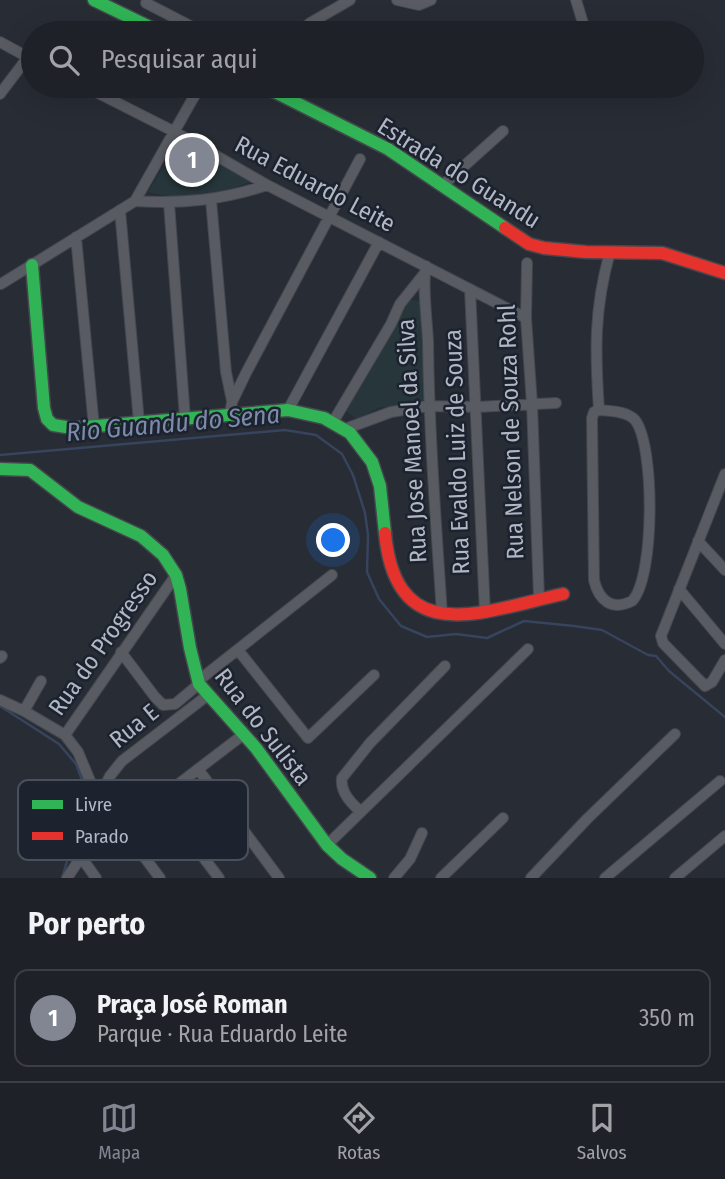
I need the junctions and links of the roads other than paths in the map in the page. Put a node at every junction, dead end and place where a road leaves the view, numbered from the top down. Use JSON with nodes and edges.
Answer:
{"nodes":[{"id":1,"x":94,"y":0,"type":"edge"},
{"id":2,"x":350,"y":0,"type":"edge"},
{"id":3,"x":397,"y":0,"type":"edge"},
{"id":4,"x":430,"y":0,"type":"edge"},
{"id":5,"x":576,"y":0,"type":"edge"},
{"id":6,"x":146,"y":3,"type":"dead end"},
{"id":7,"x":137,"y":21,"type":"edge"},
{"id":8,"x":181,"y":21,"type":"edge"},
{"id":9,"x":314,"y":21,"type":"edge"},
{"id":10,"x":582,"y":21,"type":"edge"},
{"id":11,"x":0,"y":42,"type":"edge"},
{"id":12,"x":21,"y":53,"type":"edge"},
{"id":13,"x":21,"y":70,"type":"edge"},
{"id":14,"x":0,"y":94,"type":"edge"},
{"id":15,"x":108,"y":98,"type":"edge"},
{"id":16,"x":193,"y":98,"type":"edge"},
{"id":17,"x":287,"y":98,"type":"edge"},
{"id":18,"x":503,"y":131,"type":"dead end"},
{"id":19,"x":175,"y":132,"type":"junction"},
{"id":20,"x":360,"y":159,"type":"dead end"},
{"id":21,"x":267,"y":185,"type":"junction"},
{"id":22,"x":443,"y":185,"type":"junction"},
{"id":23,"x":211,"y":200,"type":"junction"},
{"id":24,"x":135,"y":201,"type":"junction"},
{"id":25,"x":169,"y":203,"type":"junction"},
{"id":26,"x":120,"y":210,"type":"junction"},
{"id":27,"x":331,"y":216,"type":"junction"},
{"id":28,"x":76,"y":237,"type":"junction"},
{"id":29,"x":379,"y":242,"type":"junction"},
{"id":30,"x":610,"y":252,"type":"junction"},
{"id":31,"x":527,"y":263,"type":"dead end"},
{"id":32,"x":32,"y":265,"type":"junction"},
{"id":33,"x":425,"y":270,"type":"junction"},
{"id":34,"x":725,"y":273,"type":"edge"},
{"id":35,"x":1,"y":284,"type":"edge"},
{"id":36,"x":470,"y":289,"type":"junction"},
{"id":37,"x":526,"y":318,"type":"junction"},
{"id":38,"x":556,"y":403,"type":"dead end"},
{"id":39,"x":532,"y":404,"type":"junction"},
{"id":40,"x":428,"y":406,"type":"junction"},
{"id":41,"x":477,"y":407,"type":"junction"},
{"id":42,"x":231,"y":408,"type":"junction"},
{"id":43,"x":288,"y":410,"type":"junction"},
{"id":44,"x":598,"y":410,"type":"junction"},
{"id":45,"x":185,"y":418,"type":"junction"},
{"id":46,"x":139,"y":422,"type":"junction"},
{"id":47,"x":93,"y":426,"type":"junction"},
{"id":48,"x":339,"y":426,"type":"junction"},
{"id":49,"x":0,"y":469,"type":"edge"},
{"id":50,"x":725,"y":474,"type":"edge"},
{"id":51,"x":717,"y":494,"type":"junction"},
{"id":52,"x":725,"y":503,"type":"edge"},
{"id":53,"x":698,"y":541,"type":"junction"},
{"id":54,"x":725,"y":570,"type":"edge"},
{"id":55,"x":176,"y":575,"type":"junction"},
{"id":56,"x":332,"y":575,"type":"dead end"},
{"id":57,"x":679,"y":589,"type":"junction"},
{"id":58,"x":562,"y":594,"type":"dead end"},
{"id":59,"x":539,"y":598,"type":"junction"},
{"id":60,"x":485,"y":613,"type":"junction"},
{"id":61,"x":442,"y":614,"type":"junction"},
{"id":62,"x":725,"y":644,"type":"edge"},
{"id":63,"x":528,"y":649,"type":"dead end"},
{"id":64,"x":237,"y":650,"type":"junction"},
{"id":65,"x":121,"y":652,"type":"junction"},
{"id":66,"x":725,"y":660,"type":"edge"},
{"id":67,"x":445,"y":666,"type":"dead end"},
{"id":68,"x":374,"y":676,"type":"dead end"},
{"id":69,"x":41,"y":681,"type":"dead end"},
{"id":70,"x":199,"y":682,"type":"junction"},
{"id":71,"x":208,"y":695,"type":"junction"},
{"id":72,"x":0,"y":700,"type":"edge"},
{"id":73,"x":24,"y":711,"type":"junction"},
{"id":74,"x":244,"y":734,"type":"junction"},
{"id":75,"x":675,"y":734,"type":"dead end"},
{"id":76,"x":65,"y":735,"type":"junction"},
{"id":77,"x":198,"y":769,"type":"junction"},
{"id":78,"x":89,"y":780,"type":"edge"},
{"id":79,"x":108,"y":780,"type":"edge"},
{"id":80,"x":184,"y":780,"type":"edge"},
{"id":81,"x":206,"y":780,"type":"edge"},
{"id":82,"x":720,"y":781,"type":"dead end"},
{"id":83,"x":361,"y":812,"type":"junction"},
{"id":84,"x":503,"y":818,"type":"dead end"},
{"id":85,"x":422,"y":833,"type":"dead end"},
{"id":86,"x":248,"y":836,"type":"edge"},
{"id":87,"x":725,"y":836,"type":"edge"},
{"id":88,"x":327,"y":845,"type":"junction"},
{"id":89,"x":79,"y":860,"type":"edge"},
{"id":90,"x":83,"y":860,"type":"edge"},
{"id":91,"x":146,"y":860,"type":"edge"},
{"id":92,"x":205,"y":860,"type":"edge"},
{"id":93,"x":67,"y":878,"type":"edge"},
{"id":94,"x":96,"y":878,"type":"edge"},
{"id":95,"x":160,"y":878,"type":"edge"},
{"id":96,"x":219,"y":878,"type":"edge"},
{"id":97,"x":279,"y":878,"type":"edge"},
{"id":98,"x":370,"y":878,"type":"edge"},
{"id":99,"x":394,"y":878,"type":"edge"},
{"id":100,"x":441,"y":878,"type":"edge"},
{"id":101,"x":531,"y":878,"type":"edge"},
{"id":102,"x":605,"y":878,"type":"edge"},
{"id":103,"x":675,"y":878,"type":"edge"}],
"edges":[{"from":1,"to":7,"type":"street"},
{"from":2,"to":9,"type":"street"},
{"from":3,"to":4,"type":"street"},
{"from":5,"to":10,"type":"street"},
{"from":6,"to":8,"type":"street"},
{"from":11,"to":12,"type":"street"},
{"from":13,"to":14,"type":"street"},
{"from":15,"to":19,"type":"street","name":"Rua Eduardo Leite"},
{"from":16,"to":19,"type":"street"},
{"from":17,"to":22,"type":"street","name":"Estrada do Guandu"},
{"from":18,"to":22,"type":"street"},
{"from":19,"to":21,"type":"street","name":"Rua Eduardo Leite"},
{"from":19,"to":24,"type":"street"},
{"from":20,"to":27,"type":"street"},
{"from":21,"to":23,"type":"street"},
{"from":21,"to":27,"type":"street","name":"Rua Eduardo Leite"},
{"from":22,"to":30,"type":"street","name":"Estrada do Guandu"},
{"from":23,"to":25,"type":"street"},
{"from":23,"to":42,"type":"street"},
{"from":24,"to":25,"type":"street"},
{"from":24,"to":26,"type":"street"},
{"from":25,"to":45,"type":"street"},
{"from":26,"to":28,"type":"street"},
{"from":26,"to":46,"type":"street"},
{"from":27,"to":29,"type":"street","name":"Rua Eduardo Leite"},
{"from":27,"to":42,"type":"street"},
{"from":28,"to":32,"type":"street"},
{"from":28,"to":47,"type":"street"},
{"from":29,"to":33,"type":"street","name":"Rua Eduardo Leite"},
{"from":29,"to":43,"type":"street"},
{"from":30,"to":34,"type":"street","name":"Estrada do Guandu"},
{"from":30,"to":44,"type":"street"},
{"from":31,"to":37,"type":"street","name":"Rua Nelson de Souza Rohl"},
{"from":32,"to":35,"type":"street"},
{"from":32,"to":47,"type":"street"},
{"from":33,"to":36,"type":"street","name":"Rua Eduardo Leite"},
{"from":33,"to":40,"type":"street","name":"Rua Jose Manoel da Silva"},
{"from":33,"to":48,"type":"street"},
{"from":36,"to":37,"type":"street","name":"Rua Eduardo Leite"},
{"from":36,"to":41,"type":"street","name":"Rua Evaldo Luiz de Souza"},
{"from":37,"to":39,"type":"street","name":"Rua Nelson de Souza Rohl"},
{"from":38,"to":39,"type":"street"},
{"from":39,"to":41,"type":"street"},
{"from":39,"to":59,"type":"street","name":"Rua Nelson de Souza Rohl"},
{"from":40,"to":41,"type":"street"},
{"from":40,"to":48,"type":"street"},
{"from":40,"to":61,"type":"street","name":"Rua Jose Manoel da Silva"},
{"from":41,"to":60,"type":"street","name":"Rua Evaldo Luiz de Souza"},
{"from":42,"to":43,"type":"street"},
{"from":42,"to":45,"type":"street"},
{"from":43,"to":48,"type":"street"},
{"from":44,"to":44,"type":"street"},
{"from":45,"to":46,"type":"street"},
{"from":46,"to":47,"type":"street"},
{"from":48,"to":61,"type":"street"},
{"from":49,"to":55,"type":"street","name":"Rua do Sulista"},
{"from":50,"to":51,"type":"street"},
{"from":51,"to":52,"type":"street"},
{"from":51,"to":53,"type":"street"},
{"from":53,"to":54,"type":"street"},
{"from":53,"to":57,"type":"street"},
{"from":55,"to":65,"type":"street","name":"Rua do Progresso"},
{"from":55,"to":70,"type":"street","name":"Rua do Sulista"},
{"from":56,"to":64,"type":"street"},
{"from":57,"to":62,"type":"street"},
{"from":57,"to":66,"type":"street"},
{"from":58,"to":59,"type":"street"},
{"from":59,"to":60,"type":"street"},
{"from":60,"to":61,"type":"street"},
{"from":63,"to":83,"type":"street"},
{"from":64,"to":68,"type":"street"},
{"from":64,"to":70,"type":"street"},
{"from":65,"to":70,"type":"street"},
{"from":65,"to":76,"type":"street","name":"Rua do Progresso"},
{"from":67,"to":83,"type":"street"},
{"from":69,"to":73,"type":"street"},
{"from":70,"to":71,"type":"street","name":"Rua do Sulista"},
{"from":71,"to":74,"type":"street","name":"Rua do Sulista"},
{"from":71,"to":79,"type":"street","name":"Rua E"},
{"from":72,"to":73,"type":"street"},
{"from":73,"to":76,"type":"street"},
{"from":74,"to":77,"type":"street"},
{"from":74,"to":88,"type":"street","name":"Rua do Sulista"},
{"from":75,"to":101,"type":"street"},
{"from":76,"to":78,"type":"street"},
{"from":77,"to":80,"type":"street"},
{"from":77,"to":81,"type":"street"},
{"from":82,"to":102,"type":"street"},
{"from":83,"to":88,"type":"street"},
{"from":84,"to":100,"type":"street"},
{"from":85,"to":99,"type":"street"},
{"from":86,"to":97,"type":"street"},
{"from":87,"to":103,"type":"street"},
{"from":88,"to":98,"type":"street","name":"Rua do Sulista"},
{"from":89,"to":93,"type":"street"},
{"from":90,"to":94,"type":"street"},
{"from":91,"to":95,"type":"street"},
{"from":92,"to":96,"type":"street"}]}
